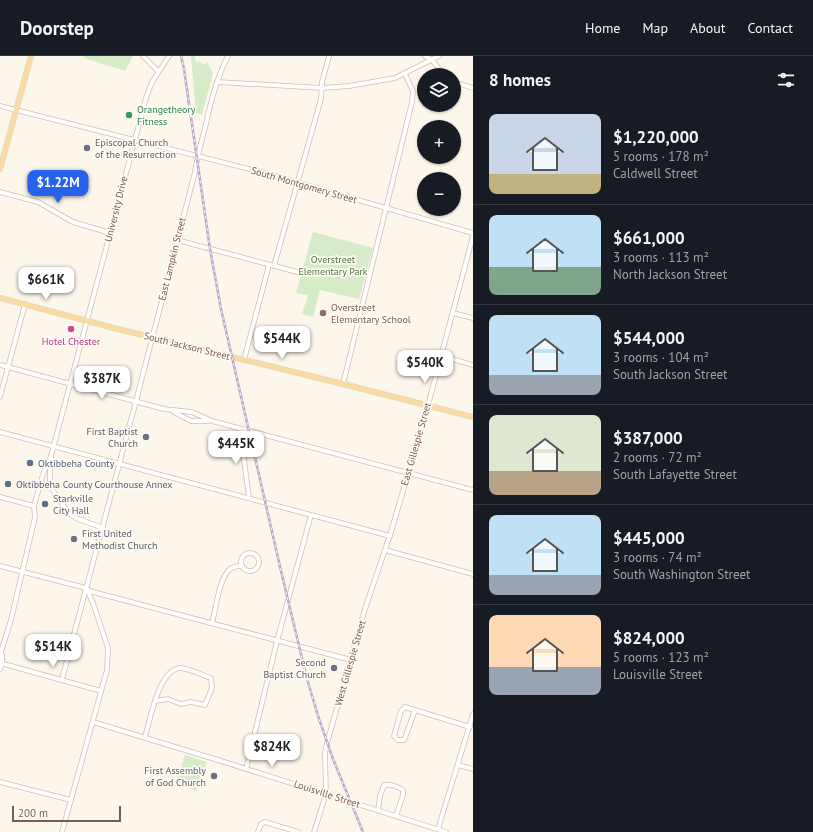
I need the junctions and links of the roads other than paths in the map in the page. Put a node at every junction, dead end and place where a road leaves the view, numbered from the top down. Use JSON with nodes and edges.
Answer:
{"nodes":[{"id":1,"x":32,"y":56,"type":"edge"},
{"id":2,"x":143,"y":56,"type":"edge"},
{"id":3,"x":169,"y":56,"type":"edge"},
{"id":4,"x":228,"y":56,"type":"edge"},
{"id":5,"x":329,"y":56,"type":"edge"},
{"id":6,"x":425,"y":56,"type":"edge"},
{"id":7,"x":439,"y":56,"type":"edge"},
{"id":8,"x":432,"y":60,"type":"junction"},
{"id":9,"x":438,"y":68,"type":"edge"},
{"id":10,"x":158,"y":71,"type":"junction"},
{"id":11,"x":405,"y":74,"type":"junction"},
{"id":12,"x":217,"y":82,"type":"junction"},
{"id":13,"x":461,"y":84,"type":"edge"},
{"id":14,"x":322,"y":88,"type":"junction"},
{"id":15,"x":473,"y":88,"type":"edge"},
{"id":16,"x":0,"y":106,"type":"edge"},
{"id":17,"x":17,"y":110,"type":"junction"},
{"id":18,"x":134,"y":139,"type":"junction"},
{"id":19,"x":198,"y":155,"type":"junction"},
{"id":20,"x":0,"y":169,"type":"edge"},
{"id":21,"x":298,"y":183,"type":"junction"},
{"id":22,"x":0,"y":192,"type":"edge"},
{"id":23,"x":386,"y":208,"type":"junction"},
{"id":24,"x":110,"y":233,"type":"junction"},
{"id":25,"x":473,"y":234,"type":"edge"},
{"id":26,"x":177,"y":240,"type":"junction"},
{"id":27,"x":271,"y":265,"type":"junction"},
{"id":28,"x":301,"y":273,"type":"dead end"},
{"id":29,"x":0,"y":298,"type":"edge"},
{"id":30,"x":25,"y":304,"type":"junction"},
{"id":31,"x":453,"y":313,"type":"junction"},
{"id":32,"x":473,"y":318,"type":"edge"},
{"id":33,"x":87,"y":321,"type":"junction"},
{"id":34,"x":152,"y":338,"type":"junction"},
{"id":35,"x":442,"y":356,"type":"junction"},
{"id":36,"x":244,"y":360,"type":"junction"},
{"id":37,"x":473,"y":364,"type":"edge"},
{"id":38,"x":0,"y":365,"type":"edge"},
{"id":39,"x":8,"y":367,"type":"junction"},
{"id":40,"x":70,"y":384,"type":"junction"},
{"id":41,"x":342,"y":384,"type":"junction"},
{"id":42,"x":0,"y":397,"type":"edge"},
{"id":43,"x":137,"y":401,"type":"junction"},
{"id":44,"x":428,"y":405,"type":"junction"},
{"id":45,"x":164,"y":408,"type":"junction"},
{"id":46,"x":184,"y":411,"type":"junction"},
{"id":47,"x":182,"y":417,"type":"junction"},
{"id":48,"x":473,"y":417,"type":"edge"},
{"id":49,"x":200,"y":418,"type":"junction"},
{"id":50,"x":240,"y":429,"type":"junction"},
{"id":51,"x":0,"y":432,"type":"edge"},
{"id":52,"x":54,"y":446,"type":"junction"},
{"id":53,"x":51,"y":456,"type":"junction"},
{"id":54,"x":119,"y":463,"type":"junction"},
{"id":55,"x":45,"y":468,"type":"junction"},
{"id":56,"x":50,"y":470,"type":"junction"},
{"id":57,"x":408,"y":473,"type":"junction"},
{"id":58,"x":473,"y":490,"type":"edge"},
{"id":59,"x":0,"y":497,"type":"edge"},
{"id":60,"x":249,"y":498,"type":"junction"},
{"id":61,"x":34,"y":506,"type":"junction"},
{"id":62,"x":311,"y":515,"type":"junction"},
{"id":63,"x":103,"y":528,"type":"junction"},
{"id":64,"x":390,"y":536,"type":"junction"},
{"id":65,"x":385,"y":550,"type":"junction"},
{"id":66,"x":0,"y":566,"type":"edge"},
{"id":67,"x":242,"y":566,"type":"junction"},
{"id":68,"x":22,"y":572,"type":"junction"},
{"id":69,"x":473,"y":574,"type":"edge"},
{"id":70,"x":86,"y":588,"type":"junction"},
{"id":71,"x":212,"y":623,"type":"junction"},
{"id":72,"x":277,"y":641,"type":"junction"},
{"id":73,"x":1,"y":654,"type":"edge"},
{"id":74,"x":351,"y":660,"type":"junction"},
{"id":75,"x":1,"y":663,"type":"edge"},
{"id":76,"x":0,"y":669,"type":"edge"},
{"id":77,"x":62,"y":679,"type":"junction"},
{"id":78,"x":101,"y":691,"type":"junction"},
{"id":79,"x":155,"y":701,"type":"junction"},
{"id":80,"x":415,"y":710,"type":"junction"},
{"id":81,"x":473,"y":714,"type":"edge"},
{"id":82,"x":472,"y":721,"type":"edge"},
{"id":83,"x":92,"y":722,"type":"junction"},
{"id":84,"x":470,"y":727,"type":"junction"},
{"id":85,"x":145,"y":737,"type":"junction"},
{"id":86,"x":458,"y":765,"type":"junction"},
{"id":87,"x":246,"y":769,"type":"junction"},
{"id":88,"x":473,"y":769,"type":"edge"},
{"id":89,"x":0,"y":782,"type":"edge"},
{"id":90,"x":326,"y":794,"type":"junction"},
{"id":91,"x":71,"y":800,"type":"junction"},
{"id":92,"x":378,"y":810,"type":"junction"},
{"id":93,"x":396,"y":816,"type":"junction"},
{"id":94,"x":438,"y":829,"type":"junction"},
{"id":95,"x":62,"y":832,"type":"edge"},
{"id":96,"x":258,"y":832,"type":"edge"},
{"id":97,"x":298,"y":832,"type":"edge"},
{"id":98,"x":314,"y":832,"type":"edge"},
{"id":99,"x":446,"y":832,"type":"edge"}],
"edges":[{"from":1,"to":17,"type":"main road"},
{"from":2,"to":10,"type":"street"},
{"from":3,"to":10,"type":"street","name":"University Drive"},
{"from":4,"to":12,"type":"street","name":"East Lampkin Street"},
{"from":5,"to":14,"type":"street"},
{"from":6,"to":8,"type":"street"},
{"from":7,"to":8,"type":"street"},
{"from":8,"to":9,"type":"street"},
{"from":8,"to":11,"type":"street"},
{"from":10,"to":18,"type":"street","name":"University Drive"},
{"from":11,"to":14,"type":"street"},
{"from":11,"to":23,"type":"street"},
{"from":12,"to":14,"type":"street"},
{"from":12,"to":19,"type":"street","name":"East Lampkin Street"},
{"from":13,"to":15,"type":"street"},
{"from":14,"to":21,"type":"street"},
{"from":16,"to":17,"type":"street","name":"South Montgomery Street"},
{"from":17,"to":18,"type":"street","name":"South Montgomery Street"},
{"from":17,"to":20,"type":"main road"},
{"from":18,"to":19,"type":"street","name":"South Montgomery Street"},
{"from":18,"to":24,"type":"street","name":"University Drive"},
{"from":19,"to":21,"type":"street","name":"South Montgomery Street"},
{"from":19,"to":26,"type":"street","name":"East Lampkin Street"},
{"from":21,"to":23,"type":"street","name":"South Montgomery Street"},
{"from":21,"to":27,"type":"street"},
{"from":22,"to":24,"type":"street"},
{"from":23,"to":25,"type":"street","name":"South Montgomery Street"},
{"from":23,"to":41,"type":"street"},
{"from":24,"to":33,"type":"street","name":"University Drive"},
{"from":25,"to":31,"type":"street","name":"East Gillespie Street"},
{"from":26,"to":27,"type":"street"},
{"from":26,"to":34,"type":"street","name":"East Lampkin Street"},
{"from":27,"to":28,"type":"street"},
{"from":27,"to":36,"type":"street"},
{"from":29,"to":30,"type":"main road","name":"South Jackson Street"},
{"from":30,"to":33,"type":"main road","name":"South Jackson Street"},
{"from":30,"to":39,"type":"street"},
{"from":31,"to":32,"type":"street"},
{"from":31,"to":35,"type":"street","name":"East Gillespie Street"},
{"from":33,"to":34,"type":"main road","name":"South Jackson Street"},
{"from":33,"to":40,"type":"street","name":"University Drive"},
{"from":34,"to":36,"type":"main road","name":"South Jackson Street"},
{"from":34,"to":43,"type":"street","name":"East Lampkin Street"},
{"from":35,"to":37,"type":"street"},
{"from":35,"to":44,"type":"street","name":"East Gillespie Street"},
{"from":36,"to":41,"type":"main road","name":"South Jackson Street"},
{"from":38,"to":39,"type":"street"},
{"from":39,"to":40,"type":"street"},
{"from":39,"to":42,"type":"street"},
{"from":40,"to":43,"type":"street"},
{"from":40,"to":52,"type":"street","name":"University Drive"},
{"from":41,"to":44,"type":"main road","name":"South Jackson Street"},
{"from":43,"to":45,"type":"street"},
{"from":43,"to":54,"type":"street","name":"East Lampkin Street"},
{"from":44,"to":48,"type":"main road","name":"South Jackson Street"},
{"from":44,"to":57,"type":"street","name":"East Gillespie Street"},
{"from":45,"to":46,"type":"street"},
{"from":45,"to":47,"type":"street"},
{"from":46,"to":47,"type":"street"},
{"from":46,"to":49,"type":"street"},
{"from":47,"to":49,"type":"street"},
{"from":49,"to":50,"type":"street"},
{"from":50,"to":57,"type":"street"},
{"from":50,"to":60,"type":"street"},
{"from":51,"to":52,"type":"street"},
{"from":52,"to":53,"type":"street","name":"University Drive"},
{"from":52,"to":54,"type":"street"},
{"from":53,"to":55,"type":"street"},
{"from":53,"to":56,"type":"street"},
{"from":54,"to":60,"type":"street"},
{"from":54,"to":63,"type":"street","name":"East Lampkin Street"},
{"from":55,"to":56,"type":"street"},
{"from":55,"to":61,"type":"street"},
{"from":56,"to":63,"type":"street"},
{"from":57,"to":58,"type":"street"},
{"from":57,"to":64,"type":"street","name":"East Gillespie Street"},
{"from":59,"to":61,"type":"street"},
{"from":60,"to":62,"type":"street"},
{"from":61,"to":68,"type":"street"},
{"from":62,"to":64,"type":"street"},
{"from":62,"to":72,"type":"street"},
{"from":63,"to":70,"type":"street","name":"East Lampkin Street"},
{"from":64,"to":65,"type":"street","name":"West Gillespie Street"},
{"from":65,"to":69,"type":"street"},
{"from":65,"to":74,"type":"street","name":"West Gillespie Street"},
{"from":66,"to":68,"type":"street"},
{"from":67,"to":67,"type":"street"},
{"from":67,"to":71,"type":"street"},
{"from":68,"to":70,"type":"street"},
{"from":68,"to":73,"type":"street"},
{"from":70,"to":71,"type":"street"},
{"from":70,"to":77,"type":"street","name":"East Lampkin Street"},
{"from":70,"to":78,"type":"street"},
{"from":71,"to":72,"type":"street"},
{"from":72,"to":74,"type":"street"},
{"from":72,"to":87,"type":"street"},
{"from":73,"to":75,"type":"street"},
{"from":74,"to":90,"type":"street","name":"West Gillespie Street"},
{"from":75,"to":76,"type":"street"},
{"from":75,"to":77,"type":"street"},
{"from":77,"to":78,"type":"street"},
{"from":78,"to":83,"type":"street"},
{"from":79,"to":79,"type":"street"},
{"from":79,"to":85,"type":"street"},
{"from":80,"to":80,"type":"street"},
{"from":80,"to":84,"type":"street"},
{"from":81,"to":82,"type":"street"},
{"from":82,"to":84,"type":"street"},
{"from":83,"to":85,"type":"street","name":"Louisville Street"},
{"from":83,"to":91,"type":"street"},
{"from":84,"to":86,"type":"street"},
{"from":85,"to":87,"type":"street","name":"Louisville Street"},
{"from":86,"to":88,"type":"street"},
{"from":86,"to":94,"type":"street"},
{"from":87,"to":90,"type":"street","name":"Louisville Street"},
{"from":89,"to":91,"type":"street"},
{"from":90,"to":92,"type":"street","name":"Louisville Street"},
{"from":90,"to":98,"type":"street","name":"West Gillespie Street"},
{"from":91,"to":95,"type":"street"},
{"from":92,"to":93,"type":"street","name":"Louisville Street"},
{"from":92,"to":93,"type":"street"},
{"from":93,"to":94,"type":"street","name":"Louisville Street"},
{"from":94,"to":99,"type":"street","name":"Louisville Street"},
{"from":96,"to":97,"type":"street"}]}
